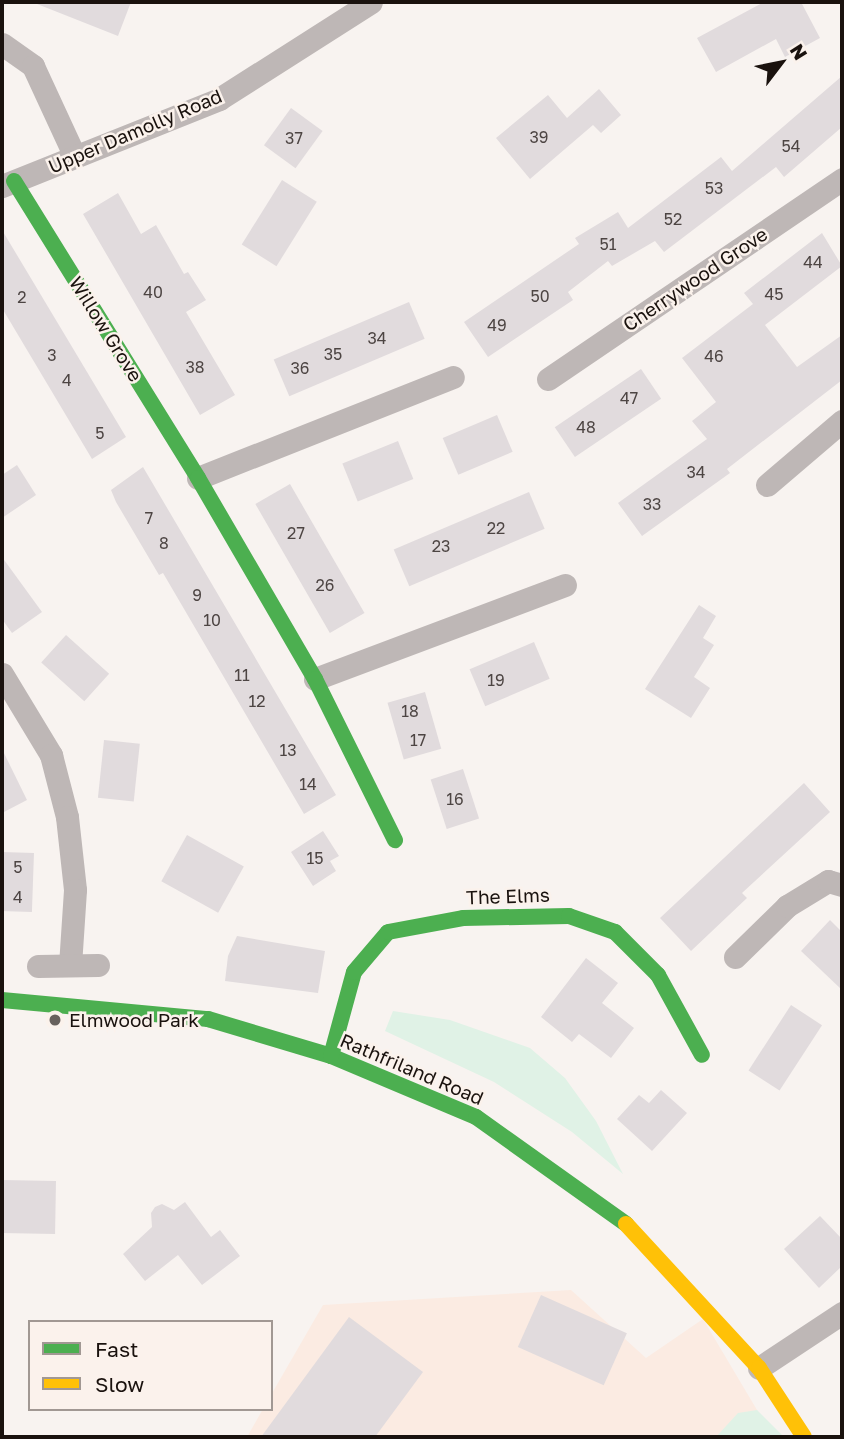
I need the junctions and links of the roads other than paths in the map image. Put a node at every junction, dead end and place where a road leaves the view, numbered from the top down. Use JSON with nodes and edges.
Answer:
{"nodes":[{"id":1,"x":371,"y":2,"type":"edge"},
{"id":2,"x":2,"y":44,"type":"edge"},
{"id":3,"x":75,"y":157,"type":"junction"},
{"id":4,"x":842,"y":179,"type":"edge"},
{"id":5,"x":8,"y":183,"type":"edge"},
{"id":6,"x":453,"y":377,"type":"dead end"},
{"id":7,"x":548,"y":379,"type":"dead end"},
{"id":8,"x":842,"y":421,"type":"edge"},
{"id":9,"x":198,"y":478,"type":"junction"},
{"id":10,"x":767,"y":485,"type":"dead end"},
{"id":11,"x":565,"y":585,"type":"dead end"},
{"id":12,"x":2,"y":674,"type":"edge"},
{"id":13,"x":315,"y":679,"type":"junction"},
{"id":14,"x":395,"y":840,"type":"dead end"},
{"id":15,"x":842,"y":885,"type":"edge"},
{"id":16,"x":735,"y":957,"type":"dead end"},
{"id":17,"x":70,"y":965,"type":"junction"},
{"id":18,"x":98,"y":965,"type":"dead end"},
{"id":19,"x":38,"y":966,"type":"dead end"},
{"id":20,"x":2,"y":1000,"type":"edge"},
{"id":21,"x":702,"y":1055,"type":"dead end"},
{"id":22,"x":331,"y":1056,"type":"junction"},
{"id":23,"x":842,"y":1313,"type":"edge"},
{"id":24,"x":759,"y":1368,"type":"junction"},
{"id":25,"x":804,"y":1437,"type":"edge"}],
"edges":[{"from":1,"to":3,"type":"street","name":"Upper Damolly Road"},
{"from":2,"to":3,"type":"street"},
{"from":3,"to":5,"type":"street","name":"Upper Damolly Road"},
{"from":4,"to":7,"type":"street","name":"Cherrywood Grove"},
{"from":5,"to":9,"type":"street","name":"Willow Grove"},
{"from":6,"to":9,"type":"street"},
{"from":8,"to":10,"type":"street"},
{"from":9,"to":13,"type":"street","name":"Willow Grove"},
{"from":11,"to":13,"type":"street"},
{"from":12,"to":17,"type":"street"},
{"from":13,"to":14,"type":"street","name":"Willow Grove"},
{"from":15,"to":16,"type":"street"},
{"from":17,"to":18,"type":"street"},
{"from":17,"to":19,"type":"street"},
{"from":20,"to":22,"type":"street","name":"Rathfriland Road"},
{"from":21,"to":22,"type":"street","name":"The Elms"},
{"from":22,"to":24,"type":"street","name":"Rathfriland Road"},
{"from":23,"to":24,"type":"street"},
{"from":24,"to":25,"type":"street","name":"Rathfriland Road"}]}
